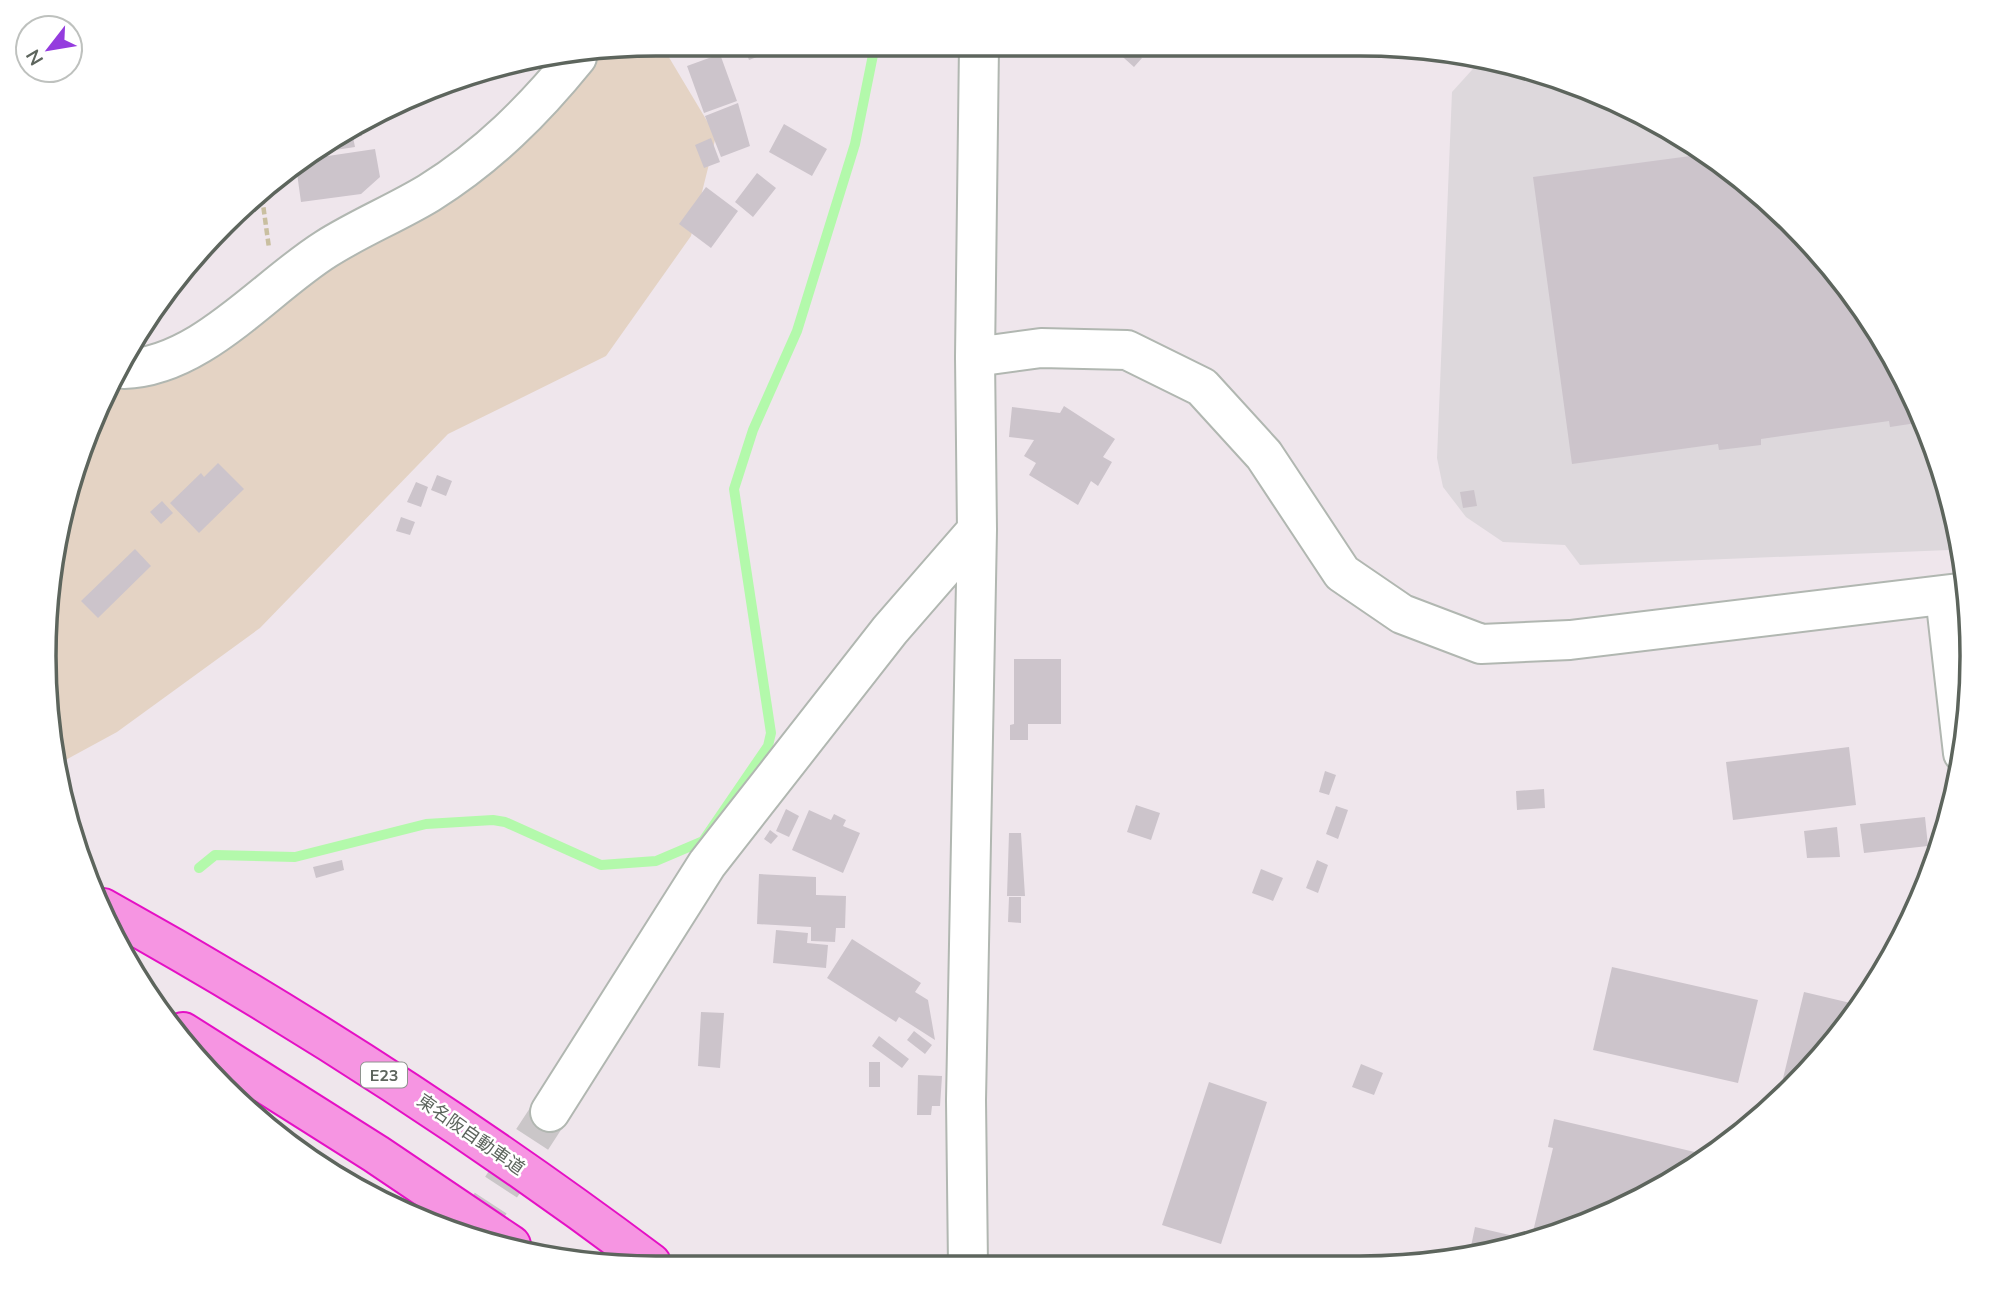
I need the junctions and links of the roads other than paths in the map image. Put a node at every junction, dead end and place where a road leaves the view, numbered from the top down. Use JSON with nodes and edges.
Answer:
{"nodes":[{"id":1,"x":979,"y":56,"type":"edge"},
{"id":2,"x":573,"y":62,"type":"edge"},
{"id":3,"x":975,"y":357,"type":"junction"},
{"id":4,"x":129,"y":369,"type":"edge"},
{"id":5,"x":977,"y":530,"type":"junction"},
{"id":6,"x":1956,"y":593,"type":"edge"},
{"id":7,"x":1960,"y":674,"type":"edge"},
{"id":8,"x":115,"y":915,"type":"edge"},
{"id":9,"x":195,"y":1040,"type":"edge"},
{"id":10,"x":550,"y":1112,"type":"tunnel mouth"},
{"id":11,"x":495,"y":1234,"type":"edge"},
{"id":12,"x":641,"y":1256,"type":"edge"},
{"id":13,"x":968,"y":1256,"type":"edge"}],
"edges":[{"from":1,"to":3,"type":"street"},
{"from":2,"to":4,"type":"street"},
{"from":3,"to":5,"type":"street"},
{"from":3,"to":6,"type":"street"},
{"from":5,"to":10,"type":"street"},
{"from":5,"to":13,"type":"street"},
{"from":6,"to":7,"type":"street"},
{"from":8,"to":12,"type":"highway","name":"東名阪自動車道","number":"E23"},
{"from":9,"to":11,"type":"highway"}]}
